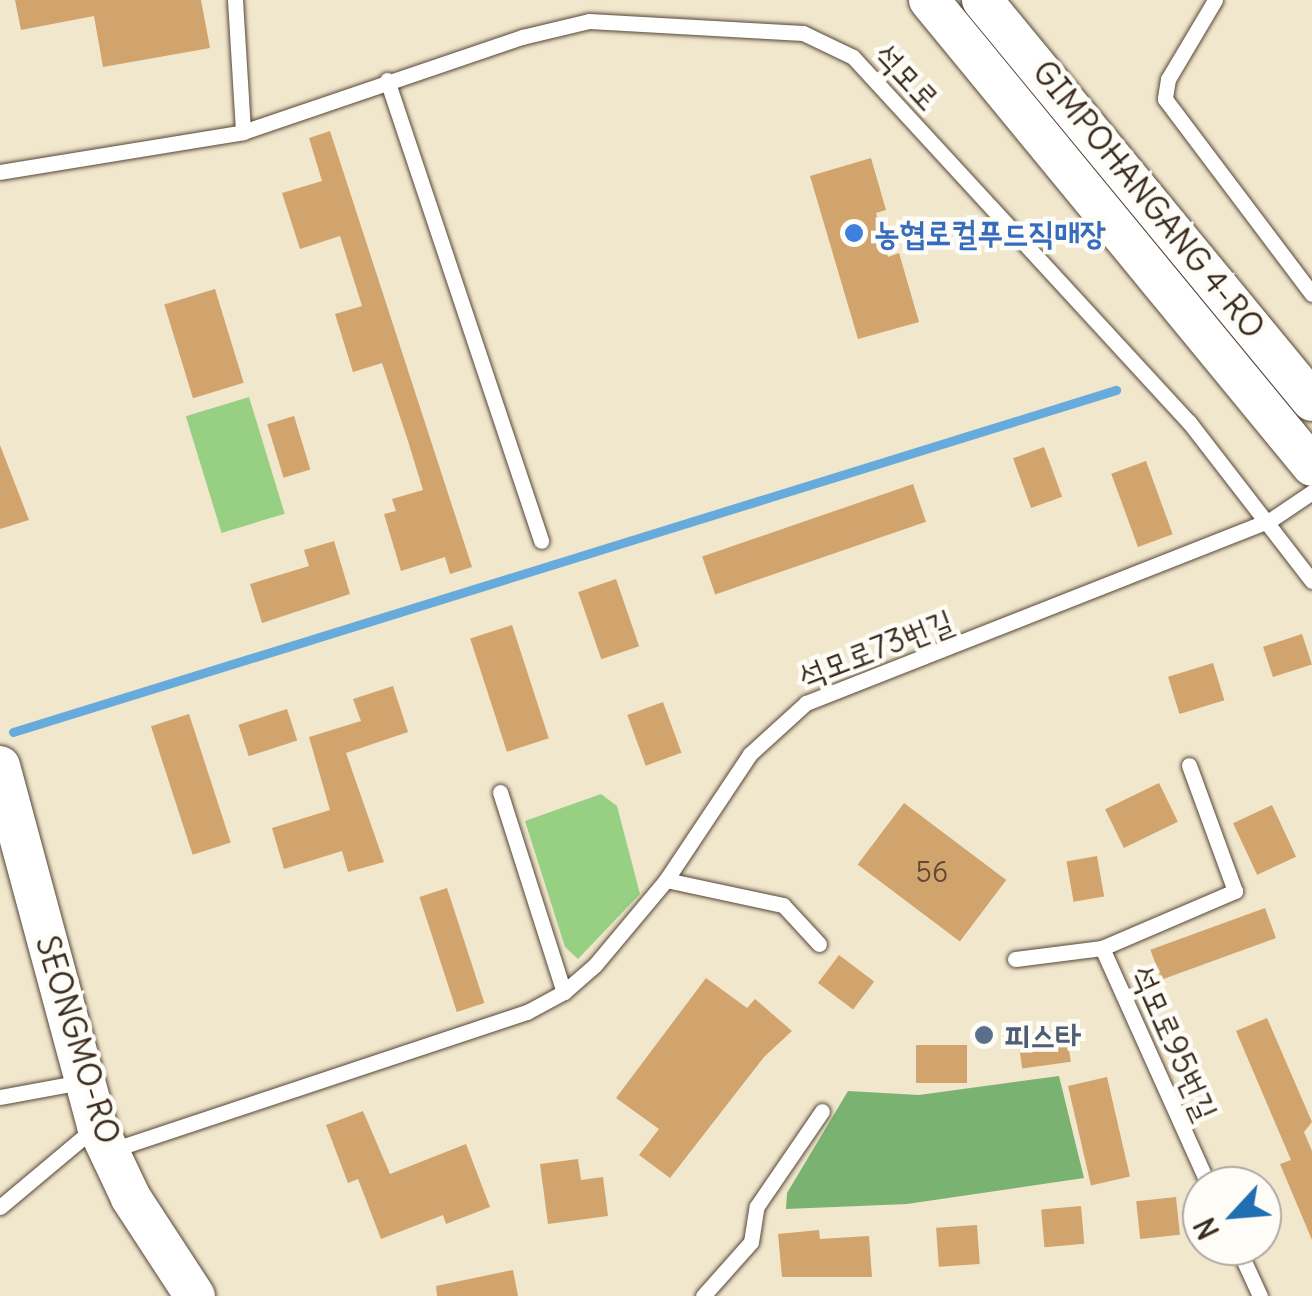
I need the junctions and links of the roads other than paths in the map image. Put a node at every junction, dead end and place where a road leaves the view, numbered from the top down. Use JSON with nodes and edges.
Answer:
{"nodes":[{"id":1,"x":235,"y":0,"type":"edge"},
{"id":2,"x":929,"y":0,"type":"edge"},
{"id":3,"x":982,"y":0,"type":"edge"},
{"id":4,"x":1214,"y":0,"type":"edge"},
{"id":5,"x":387,"y":80,"type":"junction"},
{"id":6,"x":243,"y":132,"type":"junction"},
{"id":7,"x":0,"y":172,"type":"edge"},
{"id":8,"x":1312,"y":294,"type":"edge"},
{"id":9,"x":1312,"y":401,"type":"edge"},
{"id":10,"x":1312,"y":466,"type":"edge"},
{"id":11,"x":1312,"y":492,"type":"edge"},
{"id":12,"x":1269,"y":521,"type":"junction"},
{"id":13,"x":540,"y":541,"type":"dead end"},
{"id":14,"x":1312,"y":581,"type":"edge"},
{"id":15,"x":1189,"y":765,"type":"dead end"},
{"id":16,"x":0,"y":766,"type":"edge"},
{"id":17,"x":500,"y":792,"type":"dead end"},
{"id":18,"x":666,"y":880,"type":"junction"},
{"id":19,"x":818,"y":944,"type":"dead end"},
{"id":20,"x":1102,"y":948,"type":"junction"},
{"id":21,"x":1015,"y":959,"type":"dead end"},
{"id":22,"x":564,"y":992,"type":"junction"},
{"id":23,"x":82,"y":1082,"type":"junction"},
{"id":24,"x":0,"y":1097,"type":"edge"},
{"id":25,"x":822,"y":1111,"type":"dead end"},
{"id":26,"x":103,"y":1139,"type":"junction"},
{"id":27,"x":1200,"y":1166,"type":"edge"},
{"id":28,"x":0,"y":1207,"type":"edge"},
{"id":29,"x":1246,"y":1266,"type":"edge"},
{"id":30,"x":195,"y":1296,"type":"edge"},
{"id":31,"x":703,"y":1296,"type":"edge"},
{"id":32,"x":1260,"y":1296,"type":"edge"}],
"edges":[{"from":1,"to":6,"type":"lane"},
{"from":2,"to":10,"type":"street","name":"GIMPOHANGANG 4-RO"},
{"from":3,"to":9,"type":"street","name":"GIMPOHANGANG 4-RO"},
{"from":4,"to":8,"type":"lane"},
{"from":5,"to":6,"type":"lane","name":"석모로"},
{"from":5,"to":12,"type":"lane","name":"석모로"},
{"from":5,"to":13,"type":"lane"},
{"from":6,"to":7,"type":"lane","name":"석모로"},
{"from":11,"to":12,"type":"lane","name":"석모로73번길"},
{"from":12,"to":14,"type":"lane","name":"석모로"},
{"from":12,"to":18,"type":"lane","name":"석모로73번길"},
{"from":15,"to":20,"type":"lane"},
{"from":16,"to":23,"type":"street","name":"SEONGMO-RO"},
{"from":17,"to":22,"type":"lane"},
{"from":18,"to":19,"type":"lane"},
{"from":18,"to":22,"type":"lane","name":"석모로73번길"},
{"from":20,"to":21,"type":"lane","name":"석모로95번길"},
{"from":20,"to":27,"type":"lane","name":"석모로95번길"},
{"from":22,"to":26,"type":"lane","name":"석모로73번길"},
{"from":23,"to":24,"type":"lane"},
{"from":23,"to":26,"type":"street","name":"SEONGMO-RO"},
{"from":25,"to":31,"type":"lane"},
{"from":26,"to":28,"type":"lane"},
{"from":26,"to":30,"type":"street","name":"SEONGMO-RO"},
{"from":29,"to":32,"type":"lane"}]}
